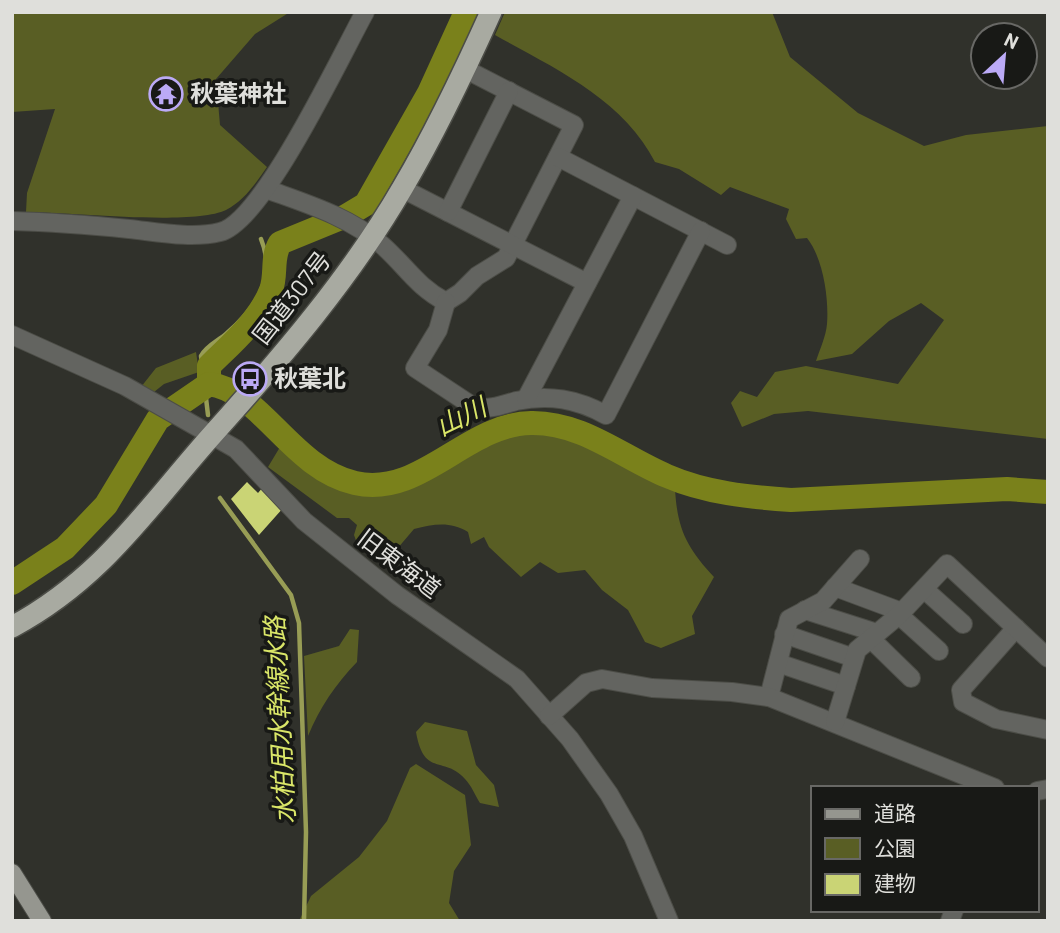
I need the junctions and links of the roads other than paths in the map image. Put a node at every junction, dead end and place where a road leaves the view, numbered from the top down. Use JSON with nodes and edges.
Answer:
{"nodes":[{"id":1,"x":365,"y":12,"type":"edge"},
{"id":2,"x":491,"y":12,"type":"edge"},
{"id":3,"x":465,"y":69,"type":"junction"},
{"id":4,"x":509,"y":91,"type":"junction"},
{"id":5,"x":558,"y":157,"type":"junction"},
{"id":6,"x":403,"y":188,"type":"junction"},
{"id":7,"x":266,"y":189,"type":"junction"},
{"id":8,"x":633,"y":196,"type":"junction"},
{"id":9,"x":448,"y":212,"type":"junction"},
{"id":10,"x":12,"y":221,"type":"edge"},
{"id":11,"x":701,"y":231,"type":"junction"},
{"id":12,"x":372,"y":237,"type":"junction"},
{"id":13,"x":727,"y":244,"type":"dead end"},
{"id":14,"x":513,"y":246,"type":"junction"},
{"id":15,"x":587,"y":283,"type":"junction"},
{"id":16,"x":446,"y":302,"type":"junction"},
{"id":17,"x":12,"y":335,"type":"edge"},
{"id":18,"x":526,"y":400,"type":"junction"},
{"id":19,"x":213,"y":434,"type":"junction"},
{"id":20,"x":860,"y":559,"type":"dead end"},
{"id":21,"x":835,"y":587,"type":"junction"},
{"id":22,"x":924,"y":589,"type":"junction"},
{"id":23,"x":805,"y":610,"type":"junction"},
{"id":24,"x":900,"y":613,"type":"junction"},
{"id":25,"x":963,"y":624,"type":"dead end"},
{"id":26,"x":12,"y":627,"type":"edge"},
{"id":27,"x":1016,"y":628,"type":"junction"},
{"id":28,"x":784,"y":634,"type":"junction"},
{"id":29,"x":874,"y":635,"type":"junction"},
{"id":30,"x":939,"y":651,"type":"dead end"},
{"id":31,"x":854,"y":658,"type":"junction"},
{"id":32,"x":1048,"y":658,"type":"edge"},
{"id":33,"x":778,"y":663,"type":"junction"},
{"id":34,"x":911,"y":678,"type":"dead end"},
{"id":35,"x":846,"y":685,"type":"junction"},
{"id":36,"x":769,"y":697,"type":"junction"},
{"id":37,"x":549,"y":716,"type":"junction"},
{"id":38,"x":835,"y":722,"type":"junction"},
{"id":39,"x":1048,"y":730,"type":"edge"},
{"id":40,"x":991,"y":786,"type":"edge"},
{"id":41,"x":12,"y":873,"type":"edge"},
{"id":42,"x":42,"y":921,"type":"edge"},
{"id":43,"x":669,"y":921,"type":"edge"}],
"edges":[{"from":1,"to":7,"type":"street"},
{"from":2,"to":3,"type":"highway","name":"国道307号"},
{"from":3,"to":4,"type":"street"},
{"from":3,"to":6,"type":"highway","name":"国道307号"},
{"from":4,"to":5,"type":"street"},
{"from":4,"to":9,"type":"street"},
{"from":5,"to":8,"type":"street"},
{"from":5,"to":14,"type":"street"},
{"from":6,"to":9,"type":"street"},
{"from":6,"to":12,"type":"highway","name":"国道307号"},
{"from":7,"to":10,"type":"street"},
{"from":7,"to":12,"type":"street"},
{"from":8,"to":11,"type":"street"},
{"from":8,"to":15,"type":"street"},
{"from":9,"to":14,"type":"street"},
{"from":11,"to":13,"type":"street"},
{"from":11,"to":18,"type":"street"},
{"from":12,"to":16,"type":"street"},
{"from":12,"to":19,"type":"highway","name":"国道307号"},
{"from":14,"to":15,"type":"street"},
{"from":14,"to":16,"type":"street"},
{"from":15,"to":18,"type":"street"},
{"from":16,"to":18,"type":"street"},
{"from":17,"to":19,"type":"street","name":"旧東海道"},
{"from":19,"to":26,"type":"highway","name":"国道307号"},
{"from":19,"to":37,"type":"street","name":"旧東海道"},
{"from":20,"to":21,"type":"street"},
{"from":21,"to":23,"type":"street"},
{"from":21,"to":24,"type":"street"},
{"from":22,"to":24,"type":"street"},
{"from":22,"to":25,"type":"street"},
{"from":22,"to":27,"type":"street"},
{"from":23,"to":28,"type":"street"},
{"from":23,"to":29,"type":"street"},
{"from":24,"to":29,"type":"street"},
{"from":24,"to":30,"type":"street"},
{"from":27,"to":32,"type":"street"},
{"from":27,"to":39,"type":"street"},
{"from":28,"to":31,"type":"street"},
{"from":28,"to":33,"type":"street"},
{"from":29,"to":31,"type":"street"},
{"from":29,"to":34,"type":"street"},
{"from":31,"to":35,"type":"street"},
{"from":33,"to":35,"type":"street"},
{"from":33,"to":36,"type":"street"},
{"from":35,"to":38,"type":"street"},
{"from":36,"to":37,"type":"street"},
{"from":36,"to":38,"type":"street"},
{"from":37,"to":43,"type":"street","name":"旧東海道"},
{"from":38,"to":40,"type":"street"},
{"from":41,"to":42,"type":"main road"}]}
